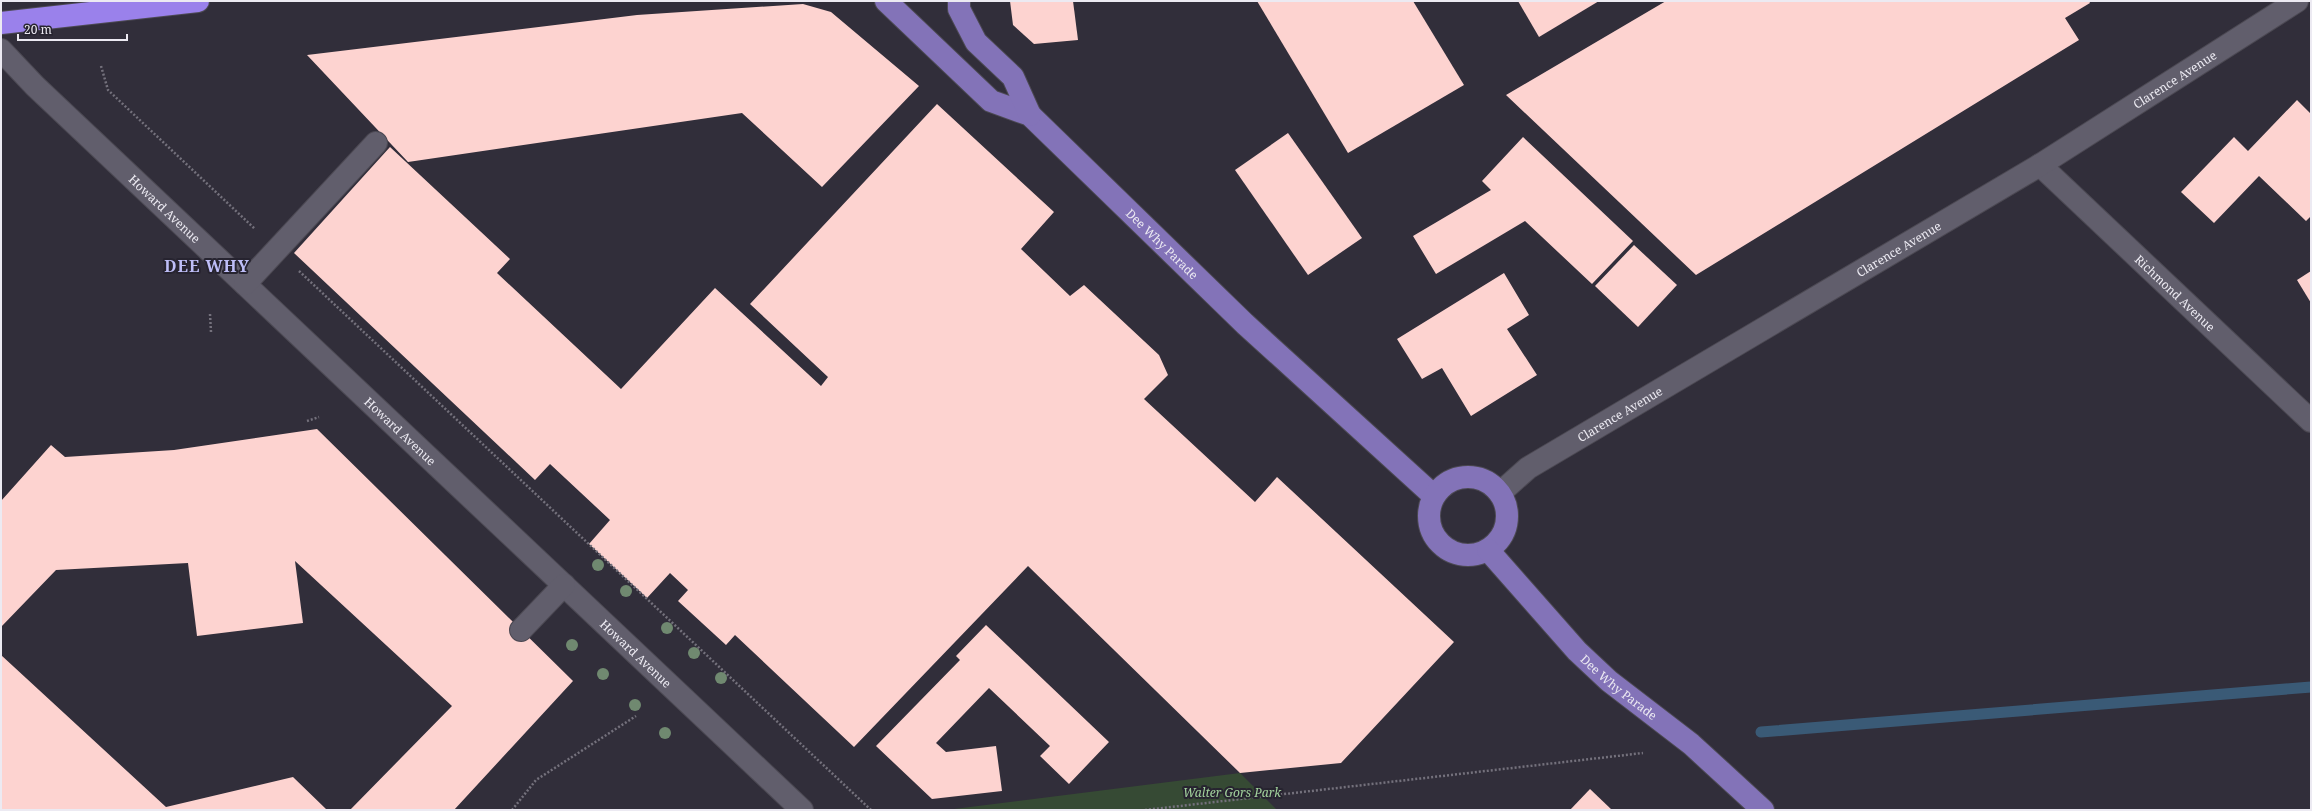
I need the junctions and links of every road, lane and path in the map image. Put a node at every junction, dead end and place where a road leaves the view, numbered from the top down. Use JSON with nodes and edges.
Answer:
{"nodes":[{"id":1,"x":198,"y":1,"type":"edge"},
{"id":2,"x":886,"y":1,"type":"edge"},
{"id":3,"x":959,"y":1,"type":"edge"},
{"id":4,"x":2297,"y":1,"type":"edge"},
{"id":5,"x":1,"y":23,"type":"edge"},
{"id":6,"x":1,"y":50,"type":"edge"},
{"id":7,"x":101,"y":66,"type":"dead end"},
{"id":8,"x":1030,"y":115,"type":"junction"},
{"id":9,"x":376,"y":143,"type":"dead end"},
{"id":10,"x":2040,"y":165,"type":"junction"},
{"id":11,"x":258,"y":233,"type":"dead end"},
{"id":12,"x":293,"y":266,"type":"dead end"},
{"id":13,"x":245,"y":284,"type":"junction"},
{"id":14,"x":210,"y":314,"type":"dead end"},
{"id":15,"x":211,"y":332,"type":"dead end"},
{"id":16,"x":319,"y":417,"type":"dead end"},
{"id":17,"x":308,"y":421,"type":"dead end"},
{"id":18,"x":2311,"y":421,"type":"edge"},
{"id":19,"x":1500,"y":493,"type":"junction"},
{"id":20,"x":1434,"y":496,"type":"junction"},
{"id":21,"x":1488,"y":550,"type":"junction"},
{"id":22,"x":564,"y":585,"type":"junction"},
{"id":23,"x":521,"y":630,"type":"dead end"},
{"id":24,"x":636,"y":716,"type":"dead end"},
{"id":25,"x":1643,"y":753,"type":"dead end"},
{"id":26,"x":512,"y":810,"type":"edge"},
{"id":27,"x":802,"y":810,"type":"edge"},
{"id":28,"x":871,"y":810,"type":"edge"},
{"id":29,"x":1145,"y":810,"type":"edge"},
{"id":30,"x":1153,"y":810,"type":"edge"},
{"id":31,"x":1763,"y":810,"type":"edge"}],
"edges":[{"from":1,"to":5,"type":"highway"},
{"from":2,"to":8,"type":"main road","name":"Dee Why Parade"},
{"from":3,"to":8,"type":"main road"},
{"from":4,"to":10,"type":"street","name":"Clarence Avenue"},
{"from":6,"to":13,"type":"street","name":"Howard Avenue"},
{"from":7,"to":11,"type":"path"},
{"from":8,"to":20,"type":"main road","name":"Dee Why Parade"},
{"from":9,"to":13,"type":"street"},
{"from":10,"to":18,"type":"street","name":"Richmond Avenue"},
{"from":10,"to":19,"type":"street","name":"Clarence Avenue"},
{"from":12,"to":28,"type":"path"},
{"from":13,"to":22,"type":"street","name":"Howard Avenue"},
{"from":14,"to":15,"type":"path"},
{"from":16,"to":17,"type":"path"},
{"from":19,"to":20,"type":"main road"},
{"from":19,"to":21,"type":"main road"},
{"from":20,"to":21,"type":"main road"},
{"from":21,"to":31,"type":"main road","name":"Dee Why Parade"},
{"from":22,"to":23,"type":"street"},
{"from":22,"to":27,"type":"street","name":"Howard Avenue"},
{"from":24,"to":26,"type":"path"},
{"from":25,"to":30,"type":"path"},
{"from":29,"to":30,"type":"path"}]}
